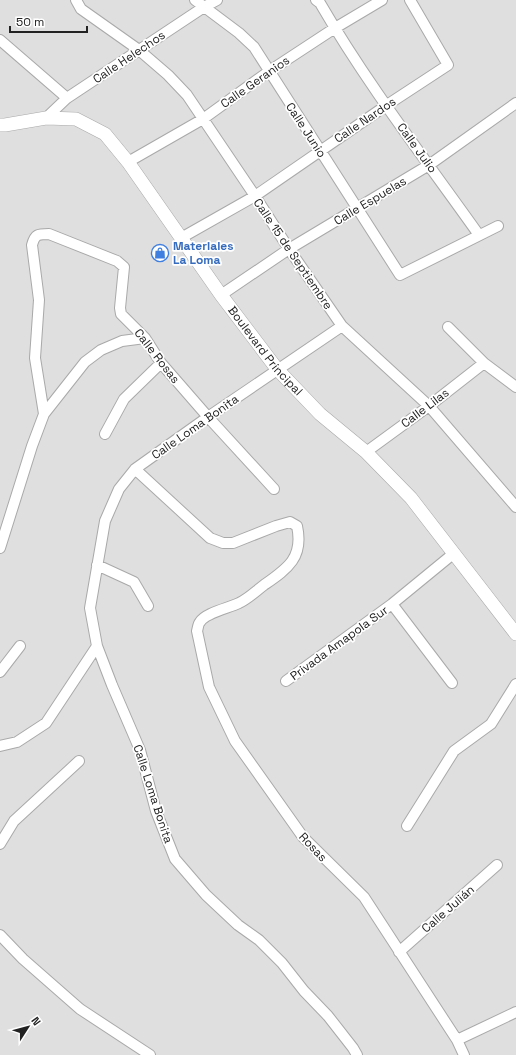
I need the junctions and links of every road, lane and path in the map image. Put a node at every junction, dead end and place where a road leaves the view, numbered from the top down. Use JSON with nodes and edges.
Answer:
{"nodes":[{"id":1,"x":76,"y":0,"type":"edge"},
{"id":2,"x":195,"y":0,"type":"edge"},
{"id":3,"x":217,"y":0,"type":"edge"},
{"id":4,"x":316,"y":0,"type":"edge"},
{"id":5,"x":382,"y":0,"type":"edge"},
{"id":6,"x":410,"y":0,"type":"edge"},
{"id":7,"x":204,"y":7,"type":"junction"},
{"id":8,"x":334,"y":28,"type":"junction"},
{"id":9,"x":0,"y":40,"type":"edge"},
{"id":10,"x":139,"y":50,"type":"junction"},
{"id":11,"x":268,"y":72,"type":"junction"},
{"id":12,"x":67,"y":98,"type":"junction"},
{"id":13,"x":516,"y":103,"type":"edge"},
{"id":14,"x":387,"y":105,"type":"junction"},
{"id":15,"x":46,"y":118,"type":"junction"},
{"id":16,"x":203,"y":119,"type":"junction"},
{"id":17,"x":0,"y":125,"type":"edge"},
{"id":18,"x":320,"y":151,"type":"junction"},
{"id":19,"x":128,"y":162,"type":"junction"},
{"id":20,"x":429,"y":165,"type":"junction"},
{"id":21,"x":255,"y":196,"type":"junction"},
{"id":22,"x":358,"y":208,"type":"junction"},
{"id":23,"x":498,"y":226,"type":"dead end"},
{"id":24,"x":479,"y":235,"type":"junction"},
{"id":25,"x":181,"y":238,"type":"junction"},
{"id":26,"x":288,"y":249,"type":"junction"},
{"id":27,"x":221,"y":295,"type":"junction"},
{"id":28,"x":342,"y":326,"type":"junction"},
{"id":29,"x":448,"y":327,"type":"dead end"},
{"id":30,"x":144,"y":338,"type":"junction"},
{"id":31,"x":161,"y":363,"type":"junction"},
{"id":32,"x":484,"y":363,"type":"junction"},
{"id":33,"x":277,"y":369,"type":"junction"},
{"id":34,"x":516,"y":387,"type":"edge"},
{"id":35,"x":429,"y":406,"type":"junction"},
{"id":36,"x":44,"y":414,"type":"junction"},
{"id":37,"x":208,"y":417,"type":"junction"},
{"id":38,"x":105,"y":434,"type":"dead end"},
{"id":39,"x":366,"y":452,"type":"junction"},
{"id":40,"x":135,"y":469,"type":"junction"},
{"id":41,"x":274,"y":489,"type":"dead end"},
{"id":42,"x":516,"y":507,"type":"edge"},
{"id":43,"x":0,"y":548,"type":"edge"},
{"id":44,"x":454,"y":554,"type":"junction"},
{"id":45,"x":97,"y":565,"type":"junction"},
{"id":46,"x":392,"y":604,"type":"junction"},
{"id":47,"x":148,"y":606,"type":"dead end"},
{"id":48,"x":516,"y":634,"type":"edge"},
{"id":49,"x":20,"y":646,"type":"dead end"},
{"id":50,"x":97,"y":646,"type":"junction"},
{"id":51,"x":0,"y":672,"type":"edge"},
{"id":52,"x":286,"y":681,"type":"dead end"},
{"id":53,"x":452,"y":683,"type":"dead end"},
{"id":54,"x":516,"y":684,"type":"edge"},
{"id":55,"x":0,"y":746,"type":"edge"},
{"id":56,"x":79,"y":762,"type":"dead end"},
{"id":57,"x":407,"y":826,"type":"dead end"},
{"id":58,"x":0,"y":844,"type":"edge"},
{"id":59,"x":497,"y":865,"type":"dead end"},
{"id":60,"x":0,"y":935,"type":"edge"},
{"id":61,"x":399,"y":952,"type":"junction"},
{"id":62,"x":516,"y":1012,"type":"edge"},
{"id":63,"x":457,"y":1040,"type":"junction"},
{"id":64,"x":150,"y":1055,"type":"edge"},
{"id":65,"x":357,"y":1055,"type":"edge"},
{"id":66,"x":464,"y":1055,"type":"edge"}],
"edges":[{"from":1,"to":10,"type":"street","name":"Calle 15 de Septiembre"},
{"from":2,"to":7,"type":"street","name":"Calle Junio"},
{"from":3,"to":7,"type":"street","name":"Calle Helechos"},
{"from":4,"to":8,"type":"street","name":"Calle Julio"},
{"from":5,"to":8,"type":"street","name":"Calle Geranios"},
{"from":6,"to":14,"type":"street","name":"Calle Nardos"},
{"from":7,"to":10,"type":"street","name":"Calle Helechos"},
{"from":7,"to":11,"type":"street","name":"Calle Junio"},
{"from":8,"to":11,"type":"street","name":"Calle Geranios"},
{"from":8,"to":14,"type":"street","name":"Calle Julio"},
{"from":9,"to":12,"type":"street"},
{"from":10,"to":12,"type":"street","name":"Calle Helechos"},
{"from":10,"to":16,"type":"street","name":"Calle 15 de Septiembre"},
{"from":11,"to":16,"type":"street","name":"Calle Geranios"},
{"from":11,"to":18,"type":"street","name":"Calle Junio"},
{"from":12,"to":15,"type":"street","name":"Calle Helechos"},
{"from":13,"to":20,"type":"street","name":"Calle Espuelas"},
{"from":14,"to":18,"type":"street","name":"Calle Nardos"},
{"from":14,"to":20,"type":"street","name":"Calle Julio"},
{"from":15,"to":17,"type":"street","name":"Boulevard Principal"},
{"from":15,"to":19,"type":"street","name":"Boulevard Principal"},
{"from":16,"to":19,"type":"street","name":"Calle Geranios"},
{"from":16,"to":21,"type":"street","name":"Calle 15 de Septiembre"},
{"from":18,"to":21,"type":"street","name":"Calle Nardos"},
{"from":18,"to":22,"type":"street","name":"Calle Junio"},
{"from":19,"to":25,"type":"street","name":"Boulevard Principal"},
{"from":20,"to":22,"type":"street","name":"Calle Espuelas"},
{"from":20,"to":24,"type":"street","name":"Calle Julio"},
{"from":21,"to":25,"type":"street","name":"Calle Nardos"},
{"from":21,"to":26,"type":"street","name":"Calle 15 de Septiembre"},
{"from":22,"to":24,"type":"street","name":"Calle Junio"},
{"from":22,"to":26,"type":"street","name":"Calle Espuelas"},
{"from":23,"to":24,"type":"street"},
{"from":25,"to":27,"type":"street","name":"Boulevard Principal"},
{"from":26,"to":27,"type":"street","name":"Calle Espuelas"},
{"from":26,"to":28,"type":"street","name":"Calle 15 de Septiembre"},
{"from":27,"to":33,"type":"street","name":"Boulevard Principal"},
{"from":28,"to":33,"type":"street","name":"Calle Loma Bonita"},
{"from":28,"to":35,"type":"street","name":"Calle 15 de Septiembre"},
{"from":29,"to":32,"type":"street"},
{"from":30,"to":31,"type":"street","name":"Calle Rosas"},
{"from":30,"to":36,"type":"street"},
{"from":30,"to":36,"type":"street","name":"Calle Rosas"},
{"from":31,"to":37,"type":"street","name":"Calle Rosas"},
{"from":31,"to":38,"type":"street"},
{"from":32,"to":34,"type":"street"},
{"from":32,"to":35,"type":"street","name":"Calle Lilas"},
{"from":33,"to":37,"type":"street","name":"Calle Loma Bonita"},
{"from":33,"to":39,"type":"street","name":"Boulevard Principal"},
{"from":35,"to":39,"type":"street","name":"Calle Lilas"},
{"from":35,"to":42,"type":"street","name":"Calle 15 de Septiembre"},
{"from":36,"to":43,"type":"street"},
{"from":37,"to":40,"type":"street","name":"Calle Loma Bonita"},
{"from":37,"to":41,"type":"street","name":"Calle Rosas"},
{"from":39,"to":44,"type":"street","name":"Boulevard Principal"},
{"from":40,"to":45,"type":"street","name":"Calle Loma Bonita"},
{"from":40,"to":61,"type":"street","name":"Rosas"},
{"from":44,"to":46,"type":"street","name":"Privada Amapola Sur"},
{"from":44,"to":48,"type":"street","name":"Boulevard Principal"},
{"from":45,"to":47,"type":"street"},
{"from":45,"to":50,"type":"street","name":"Calle Loma Bonita"},
{"from":46,"to":52,"type":"street","name":"Privada Amapola Sur"},
{"from":46,"to":53,"type":"street"},
{"from":49,"to":51,"type":"street"},
{"from":50,"to":55,"type":"street"},
{"from":50,"to":65,"type":"street","name":"Calle Loma Bonita"},
{"from":54,"to":57,"type":"street"},
{"from":56,"to":58,"type":"street"},
{"from":59,"to":61,"type":"street","name":"Calle Julián"},
{"from":60,"to":64,"type":"street"},
{"from":61,"to":63,"type":"street","name":"Rosas"},
{"from":62,"to":63,"type":"street"},
{"from":63,"to":66,"type":"street","name":"Rosas"}]}
